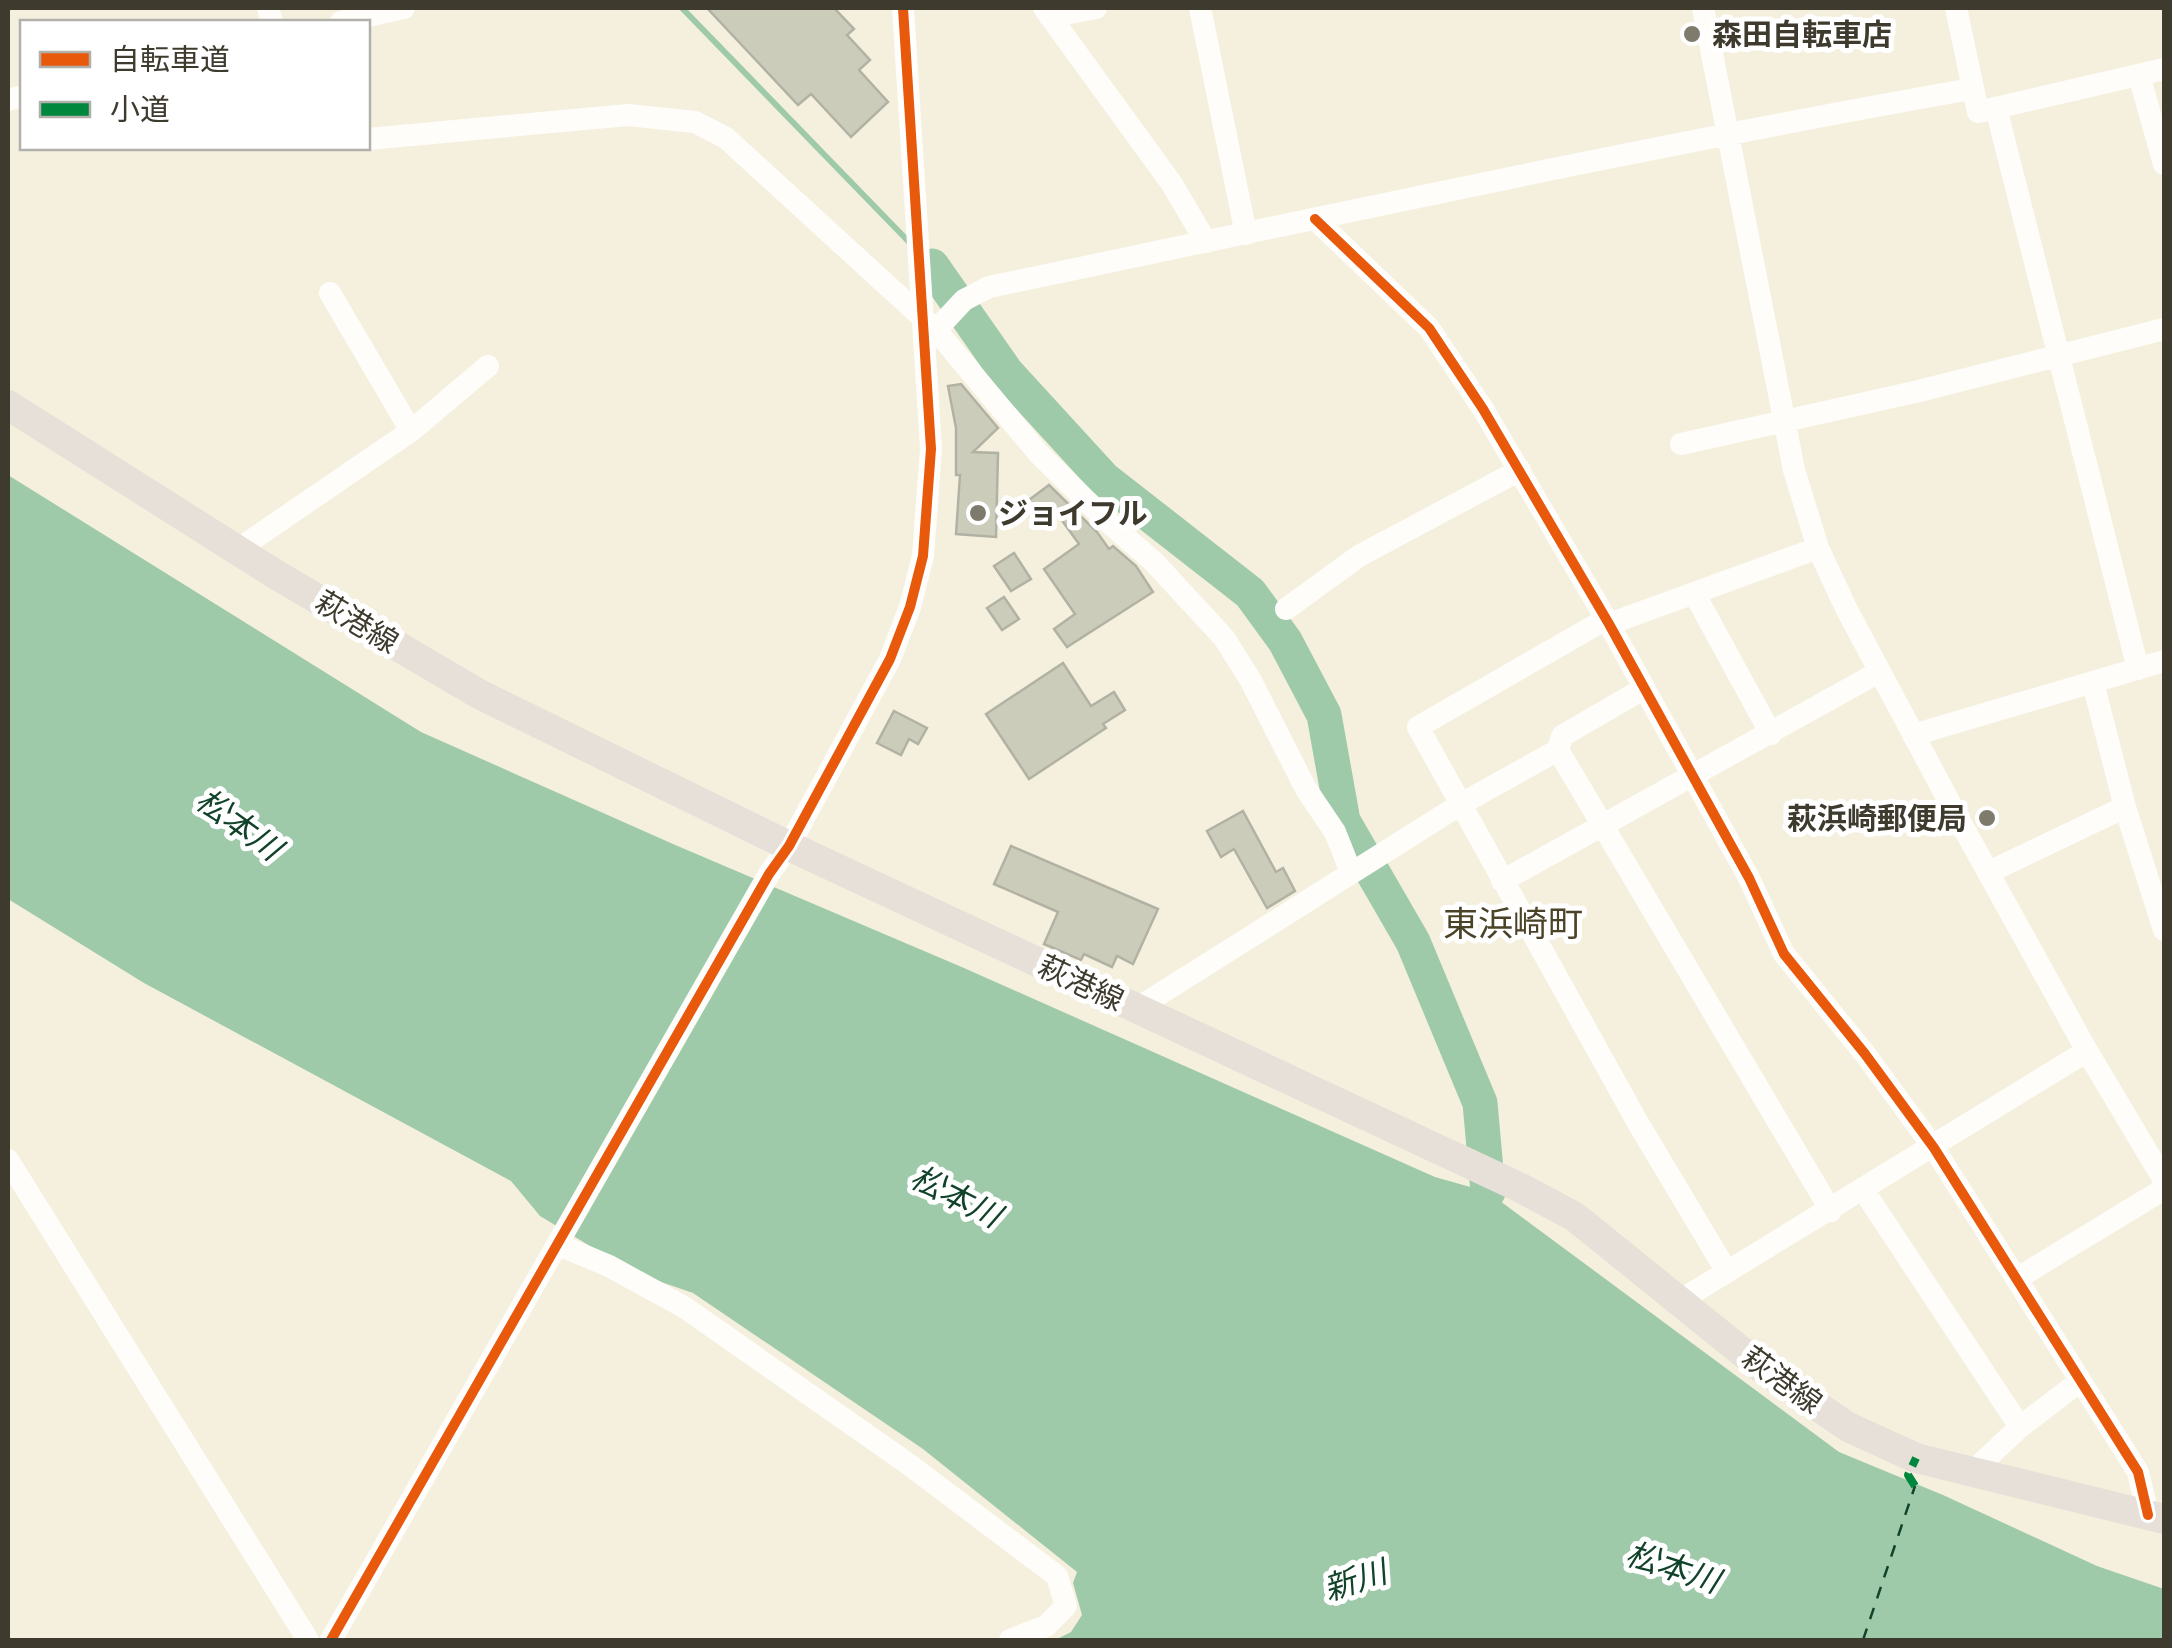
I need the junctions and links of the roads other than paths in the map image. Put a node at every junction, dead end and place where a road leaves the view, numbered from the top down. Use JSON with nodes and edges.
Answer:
{"nodes":[{"id":1,"x":404,"y":8,"type":"edge"},
{"id":2,"x":903,"y":8,"type":"edge"},
{"id":3,"x":1096,"y":8,"type":"edge"},
{"id":4,"x":1200,"y":8,"type":"edge"},
{"id":5,"x":1703,"y":8,"type":"edge"},
{"id":6,"x":1956,"y":8,"type":"edge"},
{"id":7,"x":1047,"y":12,"type":"edge"},
{"id":8,"x":350,"y":20,"type":"edge"},
{"id":9,"x":2164,"y":69,"type":"edge"},
{"id":10,"x":2139,"y":75,"type":"junction"},
{"id":11,"x":1972,"y":89,"type":"junction"},
{"id":12,"x":1996,"y":108,"type":"junction"},
{"id":13,"x":1728,"y":132,"type":"junction"},
{"id":14,"x":370,"y":139,"type":"edge"},
{"id":15,"x":2164,"y":164,"type":"edge"},
{"id":16,"x":1314,"y":219,"type":"junction"},
{"id":17,"x":1246,"y":234,"type":"junction"},
{"id":18,"x":1206,"y":242,"type":"junction"},
{"id":19,"x":330,"y":293,"type":"dead end"},
{"id":20,"x":929,"y":324,"type":"junction"},
{"id":21,"x":2164,"y":330,"type":"edge"},
{"id":22,"x":2060,"y":357,"type":"junction"},
{"id":23,"x":488,"y":366,"type":"dead end"},
{"id":24,"x":8,"y":405,"type":"edge"},
{"id":25,"x":1783,"y":420,"type":"junction"},
{"id":26,"x":411,"y":431,"type":"junction"},
{"id":27,"x":1682,"y":444,"type":"dead end"},
{"id":28,"x":1520,"y":470,"type":"junction"},
{"id":29,"x":1818,"y":548,"type":"junction"},
{"id":30,"x":236,"y":550,"type":"junction"},
{"id":31,"x":1694,"y":593,"type":"junction"},
{"id":32,"x":1286,"y":609,"type":"dead end"},
{"id":33,"x":1607,"y":621,"type":"junction"},
{"id":34,"x":2164,"y":661,"type":"edge"},
{"id":35,"x":2138,"y":669,"type":"junction"},
{"id":36,"x":1879,"y":672,"type":"junction"},
{"id":37,"x":2093,"y":683,"type":"junction"},
{"id":38,"x":1643,"y":689,"type":"junction"},
{"id":39,"x":1771,"y":734,"type":"junction"},
{"id":40,"x":1913,"y":735,"type":"junction"},
{"id":41,"x":1558,"y":750,"type":"junction"},
{"id":42,"x":1693,"y":777,"type":"junction"},
{"id":43,"x":1460,"y":804,"type":"junction"},
{"id":44,"x":2125,"y":807,"type":"junction"},
{"id":45,"x":1604,"y":826,"type":"junction"},
{"id":46,"x":789,"y":846,"type":"junction"},
{"id":47,"x":1355,"y":870,"type":"junction"},
{"id":48,"x":1989,"y":872,"type":"junction"},
{"id":49,"x":1502,"y":881,"type":"junction"},
{"id":50,"x":2164,"y":930,"type":"edge"},
{"id":51,"x":1136,"y":1008,"type":"junction"},
{"id":52,"x":2087,"y":1051,"type":"junction"},
{"id":53,"x":1934,"y":1148,"type":"junction"},
{"id":54,"x":8,"y":1160,"type":"edge"},
{"id":55,"x":2164,"y":1180,"type":"edge"},
{"id":56,"x":2164,"y":1189,"type":"edge"},
{"id":57,"x":1864,"y":1190,"type":"junction"},
{"id":58,"x":1831,"y":1211,"type":"junction"},
{"id":59,"x":562,"y":1240,"type":"junction"},
{"id":60,"x":1726,"y":1272,"type":"junction"},
{"id":61,"x":2016,"y":1279,"type":"junction"},
{"id":62,"x":1681,"y":1300,"type":"junction"},
{"id":63,"x":2080,"y":1382,"type":"junction"},
{"id":64,"x":2020,"y":1427,"type":"junction"},
{"id":65,"x":1971,"y":1472,"type":"junction"},
{"id":66,"x":2156,"y":1517,"type":"edge"},
{"id":67,"x":308,"y":1640,"type":"edge"},
{"id":68,"x":331,"y":1640,"type":"edge"},
{"id":69,"x":1010,"y":1640,"type":"edge"}],
"edges":[{"from":1,"to":8,"type":"street"},
{"from":2,"to":20,"type":"street"},
{"from":3,"to":7,"type":"street"},
{"from":4,"to":17,"type":"street"},
{"from":5,"to":13,"type":"street"},
{"from":6,"to":11,"type":"street"},
{"from":7,"to":18,"type":"street"},
{"from":9,"to":10,"type":"street"},
{"from":10,"to":12,"type":"street"},
{"from":10,"to":15,"type":"street"},
{"from":11,"to":12,"type":"street"},
{"from":11,"to":13,"type":"street"},
{"from":12,"to":22,"type":"street"},
{"from":13,"to":16,"type":"street"},
{"from":13,"to":25,"type":"street"},
{"from":14,"to":20,"type":"street"},
{"from":16,"to":17,"type":"street"},
{"from":16,"to":28,"type":"street"},
{"from":17,"to":18,"type":"street"},
{"from":18,"to":20,"type":"street"},
{"from":19,"to":26,"type":"street"},
{"from":20,"to":46,"type":"street"},
{"from":20,"to":47,"type":"street"},
{"from":21,"to":22,"type":"street"},
{"from":22,"to":25,"type":"street"},
{"from":22,"to":35,"type":"street"},
{"from":23,"to":26,"type":"street"},
{"from":24,"to":30,"type":"main road","name":"萩港線"},
{"from":25,"to":27,"type":"street"},
{"from":25,"to":29,"type":"street"},
{"from":26,"to":30,"type":"street"},
{"from":28,"to":32,"type":"street"},
{"from":28,"to":33,"type":"street"},
{"from":29,"to":31,"type":"street"},
{"from":29,"to":36,"type":"street"},
{"from":30,"to":46,"type":"main road","name":"萩港線"},
{"from":31,"to":33,"type":"street"},
{"from":31,"to":39,"type":"street"},
{"from":33,"to":38,"type":"street"},
{"from":33,"to":43,"type":"street"},
{"from":34,"to":35,"type":"street"},
{"from":35,"to":37,"type":"street"},
{"from":36,"to":39,"type":"street"},
{"from":36,"to":40,"type":"street"},
{"from":37,"to":40,"type":"street"},
{"from":37,"to":44,"type":"street"},
{"from":38,"to":41,"type":"street"},
{"from":38,"to":42,"type":"street"},
{"from":39,"to":42,"type":"street"},
{"from":40,"to":48,"type":"street"},
{"from":41,"to":43,"type":"street"},
{"from":41,"to":45,"type":"street"},
{"from":42,"to":45,"type":"street"},
{"from":42,"to":53,"type":"street"},
{"from":43,"to":47,"type":"street"},
{"from":43,"to":49,"type":"street"},
{"from":44,"to":48,"type":"street"},
{"from":44,"to":50,"type":"street"},
{"from":45,"to":49,"type":"street"},
{"from":45,"to":58,"type":"street"},
{"from":46,"to":51,"type":"main road","name":"萩港線"},
{"from":46,"to":59,"type":"street"},
{"from":47,"to":51,"type":"street"},
{"from":48,"to":52,"type":"street"},
{"from":49,"to":60,"type":"street"},
{"from":51,"to":62,"type":"main road","name":"萩港線"},
{"from":52,"to":53,"type":"street"},
{"from":52,"to":55,"type":"street"},
{"from":53,"to":57,"type":"street"},
{"from":53,"to":61,"type":"street"},
{"from":54,"to":67,"type":"street"},
{"from":56,"to":61,"type":"street"},
{"from":57,"to":58,"type":"street"},
{"from":57,"to":64,"type":"street"},
{"from":58,"to":60,"type":"street"},
{"from":59,"to":68,"type":"street"},
{"from":59,"to":69,"type":"street"},
{"from":60,"to":62,"type":"street"},
{"from":61,"to":63,"type":"street"},
{"from":62,"to":65,"type":"main road","name":"萩港線"},
{"from":63,"to":64,"type":"street"},
{"from":63,"to":66,"type":"street"},
{"from":64,"to":65,"type":"street"},
{"from":65,"to":66,"type":"main road","name":"萩港線"}]}
